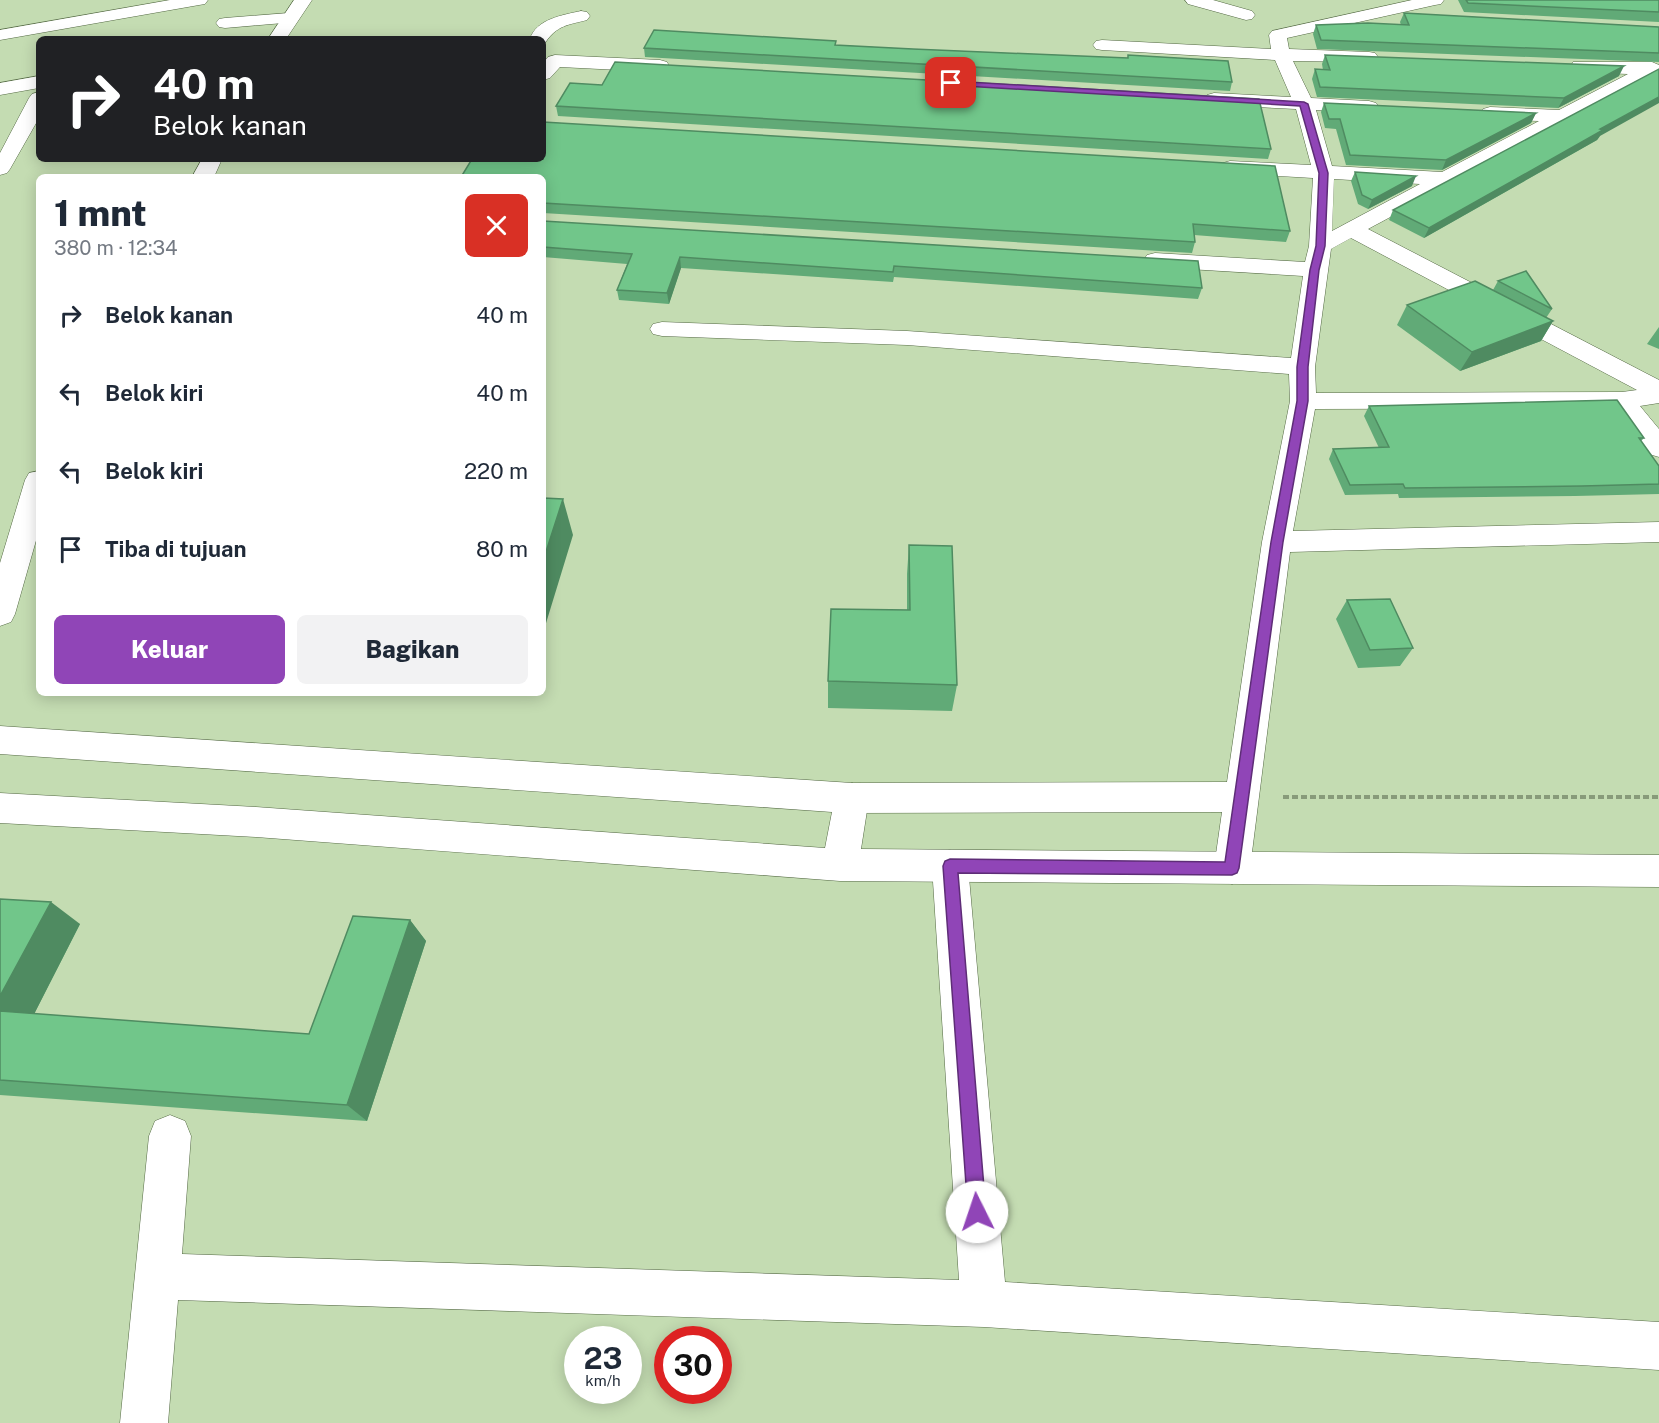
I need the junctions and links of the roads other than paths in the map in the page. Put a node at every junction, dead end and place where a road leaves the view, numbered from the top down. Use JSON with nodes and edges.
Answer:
{"nodes":[{"id":1,"x":199,"y":0,"type":"edge"},
{"id":2,"x":229,"y":0,"type":"edge"},
{"id":3,"x":303,"y":0,"type":"edge"},
{"id":4,"x":1194,"y":0,"type":"edge"},
{"id":5,"x":1435,"y":0,"type":"edge"},
{"id":6,"x":1371,"y":14,"type":"junction"},
{"id":7,"x":1246,"y":15,"type":"dead end"},
{"id":8,"x":580,"y":16,"type":"dead end"},
{"id":9,"x":289,"y":18,"type":"junction"},
{"id":10,"x":1440,"y":18,"type":"edge"},
{"id":11,"x":225,"y":22,"type":"junction"},
{"id":12,"x":0,"y":34,"type":"edge"},
{"id":13,"x":215,"y":36,"type":"edge"},
{"id":14,"x":279,"y":36,"type":"edge"},
{"id":15,"x":540,"y":36,"type":"edge"},
{"id":16,"x":1102,"y":45,"type":"dead end"},
{"id":17,"x":1281,"y":54,"type":"junction"},
{"id":18,"x":1389,"y":58,"type":"edge"},
{"id":19,"x":547,"y":63,"type":"edge"},
{"id":20,"x":1568,"y":65,"type":"edge"},
{"id":21,"x":681,"y":67,"type":"edge"},
{"id":22,"x":1655,"y":67,"type":"edge"},
{"id":23,"x":36,"y":83,"type":"edge"},
{"id":24,"x":0,"y":89,"type":"edge"},
{"id":25,"x":1196,"y":98,"type":"edge"},
{"id":26,"x":36,"y":103,"type":"edge"},
{"id":27,"x":1304,"y":104,"type":"junction"},
{"id":28,"x":1386,"y":108,"type":"edge"},
{"id":29,"x":1469,"y":112,"type":"edge"},
{"id":30,"x":1563,"y":116,"type":"junction"},
{"id":31,"x":8,"y":146,"type":"edge"},
{"id":32,"x":1205,"y":165,"type":"edge"},
{"id":33,"x":0,"y":169,"type":"edge"},
{"id":34,"x":1324,"y":173,"type":"junction"},
{"id":35,"x":1447,"y":179,"type":"junction"},
{"id":36,"x":1352,"y":230,"type":"junction"},
{"id":37,"x":1318,"y":258,"type":"junction"},
{"id":38,"x":1137,"y":259,"type":"edge"},
{"id":39,"x":662,"y":329,"type":"dead end"},
{"id":40,"x":1302,"y":367,"type":"junction"},
{"id":41,"x":1659,"y":393,"type":"edge"},
{"id":42,"x":1622,"y":399,"type":"junction"},
{"id":43,"x":1303,"y":401,"type":"junction"},
{"id":44,"x":1659,"y":448,"type":"edge"},
{"id":45,"x":36,"y":490,"type":"edge"},
{"id":46,"x":1659,"y":532,"type":"edge"},
{"id":47,"x":1277,"y":542,"type":"junction"},
{"id":48,"x":0,"y":614,"type":"edge"},
{"id":49,"x":0,"y":740,"type":"edge"},
{"id":50,"x":1241,"y":796,"type":"junction"},
{"id":51,"x":852,"y":798,"type":"junction"},
{"id":52,"x":0,"y":808,"type":"edge"},
{"id":53,"x":840,"y":865,"type":"junction"},
{"id":54,"x":950,"y":866,"type":"junction"},
{"id":55,"x":1232,"y":868,"type":"junction"},
{"id":56,"x":1659,"y":871,"type":"edge"},
{"id":57,"x":170,"y":1136,"type":"dead end"},
{"id":58,"x":158,"y":1276,"type":"junction"},
{"id":59,"x":984,"y":1304,"type":"junction"},
{"id":60,"x":1659,"y":1346,"type":"edge"},
{"id":61,"x":144,"y":1423,"type":"edge"}],
"edges":[{"from":1,"to":12,"type":"street"},
{"from":2,"to":11,"type":"street"},
{"from":3,"to":9,"type":"street"},
{"from":4,"to":7,"type":"street"},
{"from":5,"to":6,"type":"street"},
{"from":6,"to":10,"type":"street"},
{"from":6,"to":17,"type":"street"},
{"from":8,"to":15,"type":"street"},
{"from":9,"to":11,"type":"street"},
{"from":9,"to":14,"type":"street"},
{"from":11,"to":13,"type":"street"},
{"from":16,"to":17,"type":"street"},
{"from":17,"to":18,"type":"street"},
{"from":17,"to":27,"type":"street"},
{"from":19,"to":21,"type":"street"},
{"from":20,"to":22,"type":"street"},
{"from":22,"to":30,"type":"street"},
{"from":23,"to":24,"type":"street"},
{"from":25,"to":27,"type":"street"},
{"from":26,"to":31,"type":"street"},
{"from":27,"to":28,"type":"street"},
{"from":27,"to":34,"type":"street"},
{"from":29,"to":30,"type":"street"},
{"from":30,"to":35,"type":"street"},
{"from":31,"to":33,"type":"street"},
{"from":32,"to":34,"type":"street"},
{"from":34,"to":35,"type":"street"},
{"from":34,"to":37,"type":"street"},
{"from":35,"to":36,"type":"street"},
{"from":36,"to":37,"type":"street"},
{"from":36,"to":41,"type":"street"},
{"from":37,"to":38,"type":"street"},
{"from":37,"to":40,"type":"street"},
{"from":39,"to":40,"type":"street"},
{"from":40,"to":43,"type":"street"},
{"from":41,"to":42,"type":"street"},
{"from":42,"to":43,"type":"street"},
{"from":42,"to":44,"type":"street"},
{"from":43,"to":47,"type":"street"},
{"from":45,"to":48,"type":"street"},
{"from":46,"to":47,"type":"street"},
{"from":47,"to":50,"type":"street"},
{"from":49,"to":51,"type":"street"},
{"from":50,"to":51,"type":"street"},
{"from":50,"to":55,"type":"street"},
{"from":51,"to":53,"type":"street"},
{"from":52,"to":53,"type":"street"},
{"from":53,"to":54,"type":"street"},
{"from":54,"to":55,"type":"street"},
{"from":54,"to":59,"type":"street"},
{"from":55,"to":56,"type":"street"},
{"from":57,"to":58,"type":"street"},
{"from":58,"to":59,"type":"street"},
{"from":58,"to":61,"type":"street"},
{"from":59,"to":60,"type":"street"}]}
